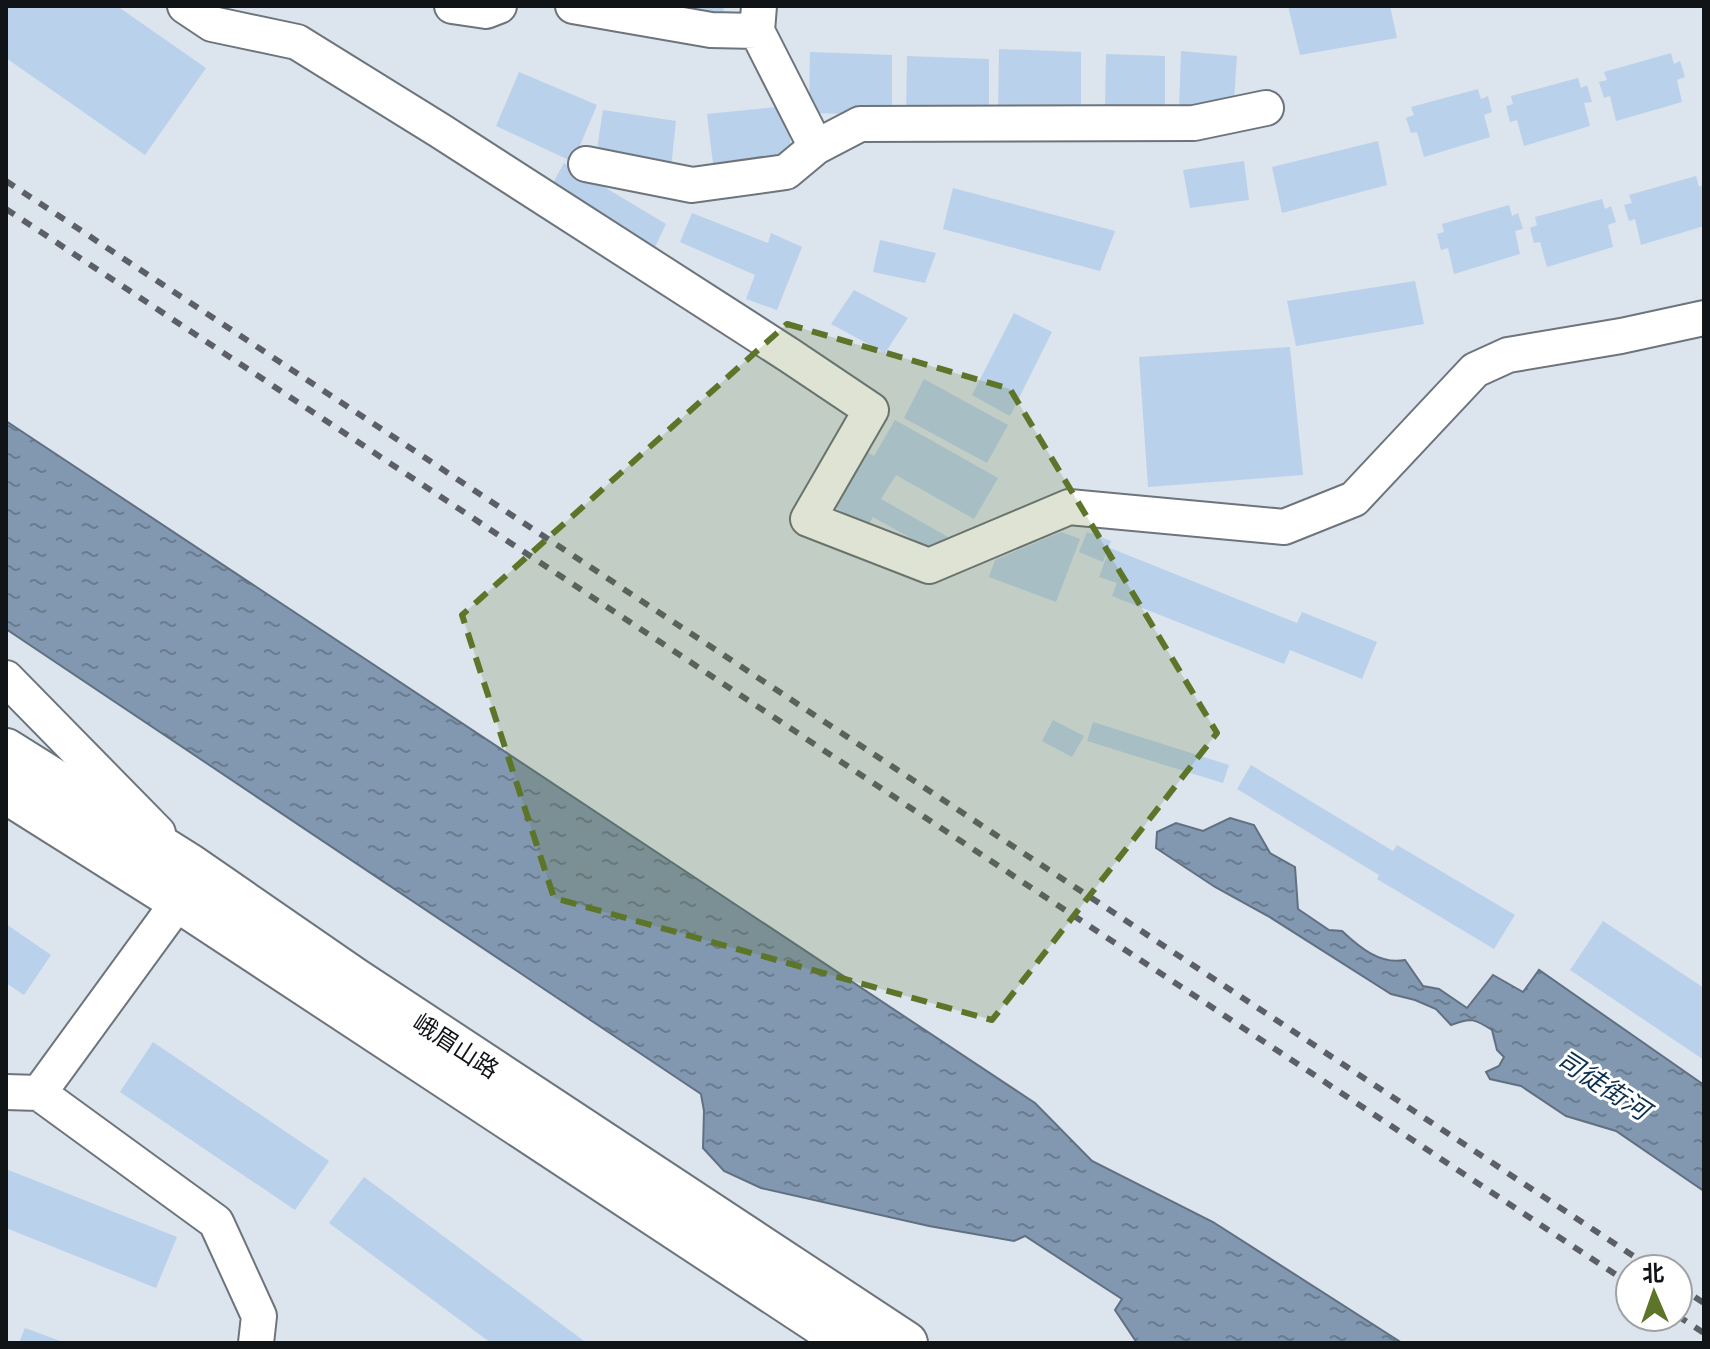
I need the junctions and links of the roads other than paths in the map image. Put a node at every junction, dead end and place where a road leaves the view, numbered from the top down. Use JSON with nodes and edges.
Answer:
{"nodes":[{"id":1,"x":185,"y":6,"type":"edge"},
{"id":2,"x":452,"y":6,"type":"edge"},
{"id":3,"x":499,"y":6,"type":"edge"},
{"id":4,"x":573,"y":6,"type":"edge"},
{"id":5,"x":758,"y":19,"type":"edge"},
{"id":6,"x":1266,"y":108,"type":"dead end"},
{"id":7,"x":816,"y":147,"type":"junction"},
{"id":8,"x":586,"y":164,"type":"dead end"},
{"id":9,"x":1704,"y":318,"type":"edge"},
{"id":10,"x":6,"y":678,"type":"edge"},
{"id":11,"x":6,"y":750,"type":"edge"},
{"id":12,"x":6,"y":792,"type":"edge"},
{"id":13,"x":184,"y":883,"type":"junction"},
{"id":14,"x":22,"y":1092,"type":"edge"},
{"id":15,"x":256,"y":1343,"type":"edge"},
{"id":16,"x":850,"y":1343,"type":"edge"},
{"id":17,"x":906,"y":1343,"type":"edge"}],
"edges":[{"from":1,"to":9,"type":"street"},
{"from":2,"to":3,"type":"street"},
{"from":4,"to":5,"type":"street"},
{"from":5,"to":7,"type":"street"},
{"from":6,"to":7,"type":"street"},
{"from":7,"to":8,"type":"street"},
{"from":10,"to":13,"type":"street"},
{"from":11,"to":13,"type":"street","name":"峨眉山路"},
{"from":12,"to":13,"type":"street","name":"峨眉山路"},
{"from":13,"to":14,"type":"street"},
{"from":13,"to":16,"type":"street","name":"峨眉山路"},
{"from":13,"to":17,"type":"street","name":"峨眉山路"},
{"from":14,"to":15,"type":"street"}]}
